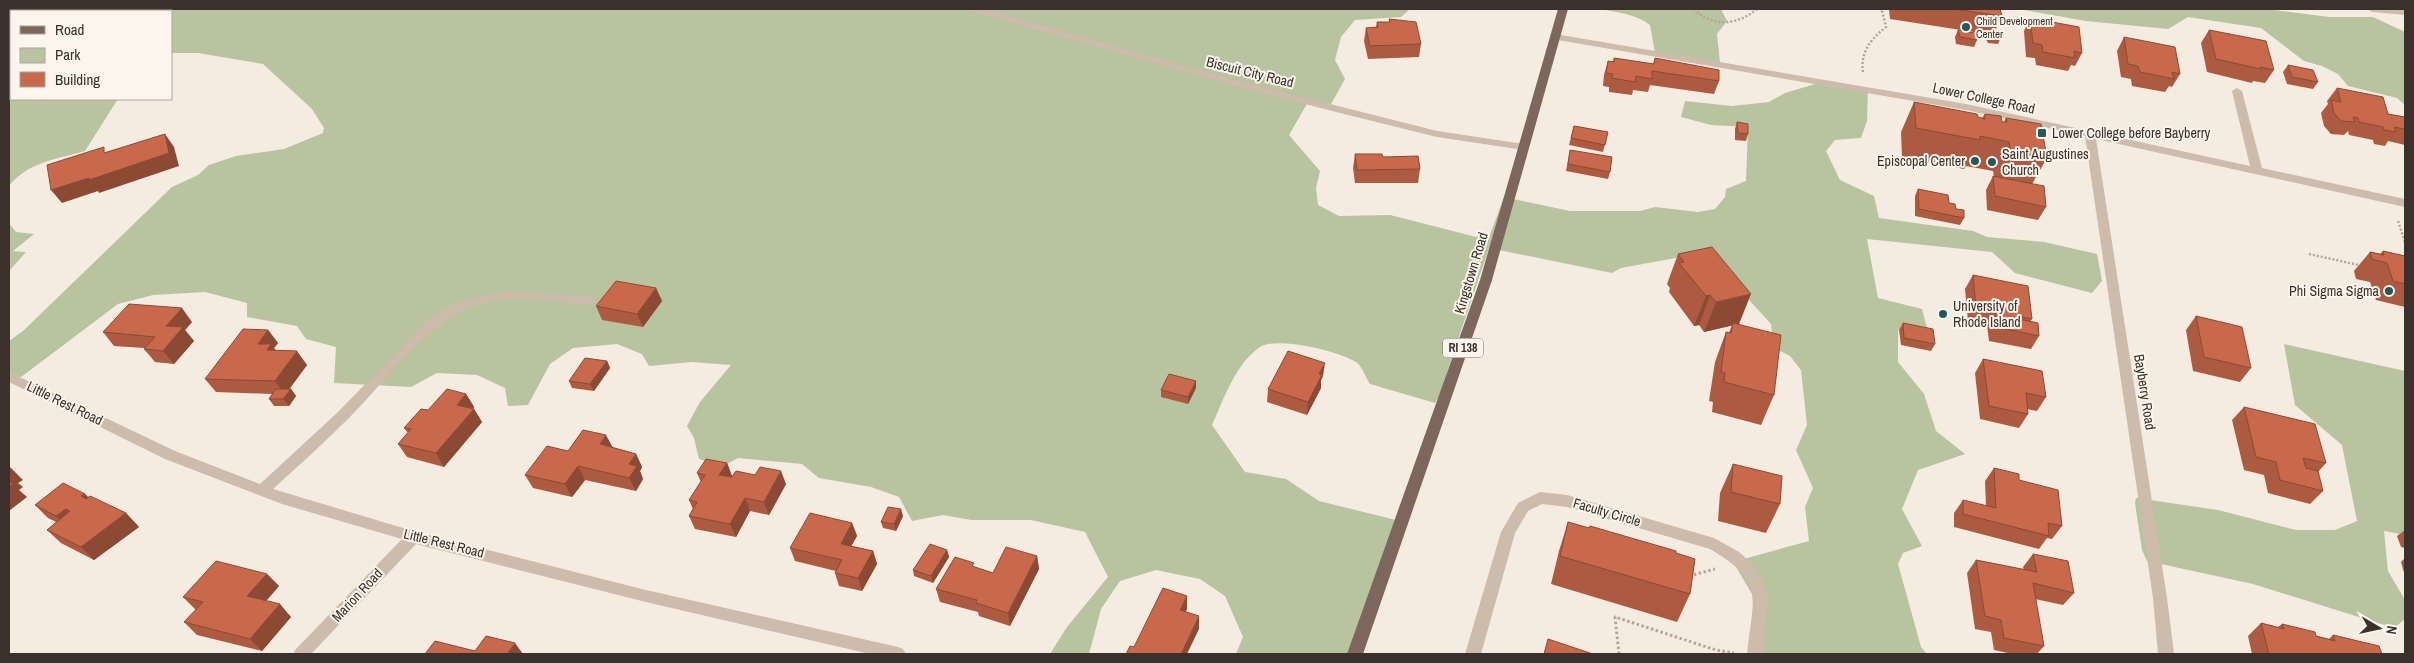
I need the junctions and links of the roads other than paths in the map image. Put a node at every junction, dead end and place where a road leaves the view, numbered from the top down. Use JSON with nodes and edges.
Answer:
{"nodes":[{"id":1,"x":972,"y":9,"type":"edge"},
{"id":2,"x":1563,"y":9,"type":"edge"},
{"id":3,"x":2372,"y":9,"type":"edge"},
{"id":4,"x":2404,"y":12,"type":"edge"},
{"id":5,"x":1554,"y":37,"type":"junction"},
{"id":6,"x":2237,"y":91,"type":"dead end"},
{"id":7,"x":2090,"y":134,"type":"junction"},
{"id":8,"x":1524,"y":147,"type":"junction"},
{"id":9,"x":2257,"y":170,"type":"junction"},
{"id":10,"x":2405,"y":203,"type":"edge"},
{"id":11,"x":591,"y":301,"type":"dead end"},
{"id":12,"x":9,"y":377,"type":"edge"},
{"id":13,"x":262,"y":490,"type":"junction"},
{"id":14,"x":412,"y":537,"type":"junction"},
{"id":15,"x":301,"y":654,"type":"edge"},
{"id":16,"x":898,"y":654,"type":"edge"},
{"id":17,"x":1355,"y":654,"type":"edge"},
{"id":18,"x":1473,"y":654,"type":"edge"},
{"id":19,"x":1755,"y":654,"type":"edge"},
{"id":20,"x":2166,"y":654,"type":"edge"}],
"edges":[{"from":1,"to":8,"type":"street","name":"Biscuit City Road"},
{"from":2,"to":5,"type":"main road","name":"Kingstown Road","number":"RI 138"},
{"from":3,"to":4,"type":"street"},
{"from":5,"to":7,"type":"street","name":"Lower College Road"},
{"from":5,"to":8,"type":"main road","name":"Kingstown Road","number":"RI 138"},
{"from":6,"to":9,"type":"street"},
{"from":7,"to":9,"type":"street","name":"Lower College Road"},
{"from":7,"to":20,"type":"street","name":"Bayberry Road"},
{"from":8,"to":17,"type":"main road","name":"Kingstown Road","number":"RI 138"},
{"from":9,"to":10,"type":"street","name":"Lower College Road"},
{"from":11,"to":13,"type":"street"},
{"from":12,"to":13,"type":"street","name":"Little Rest Road"},
{"from":13,"to":14,"type":"street","name":"Little Rest Road"},
{"from":14,"to":15,"type":"street","name":"Marion Road"},
{"from":14,"to":16,"type":"street","name":"Little Rest Road"},
{"from":18,"to":19,"type":"street","name":"Faculty Circle"}]}
